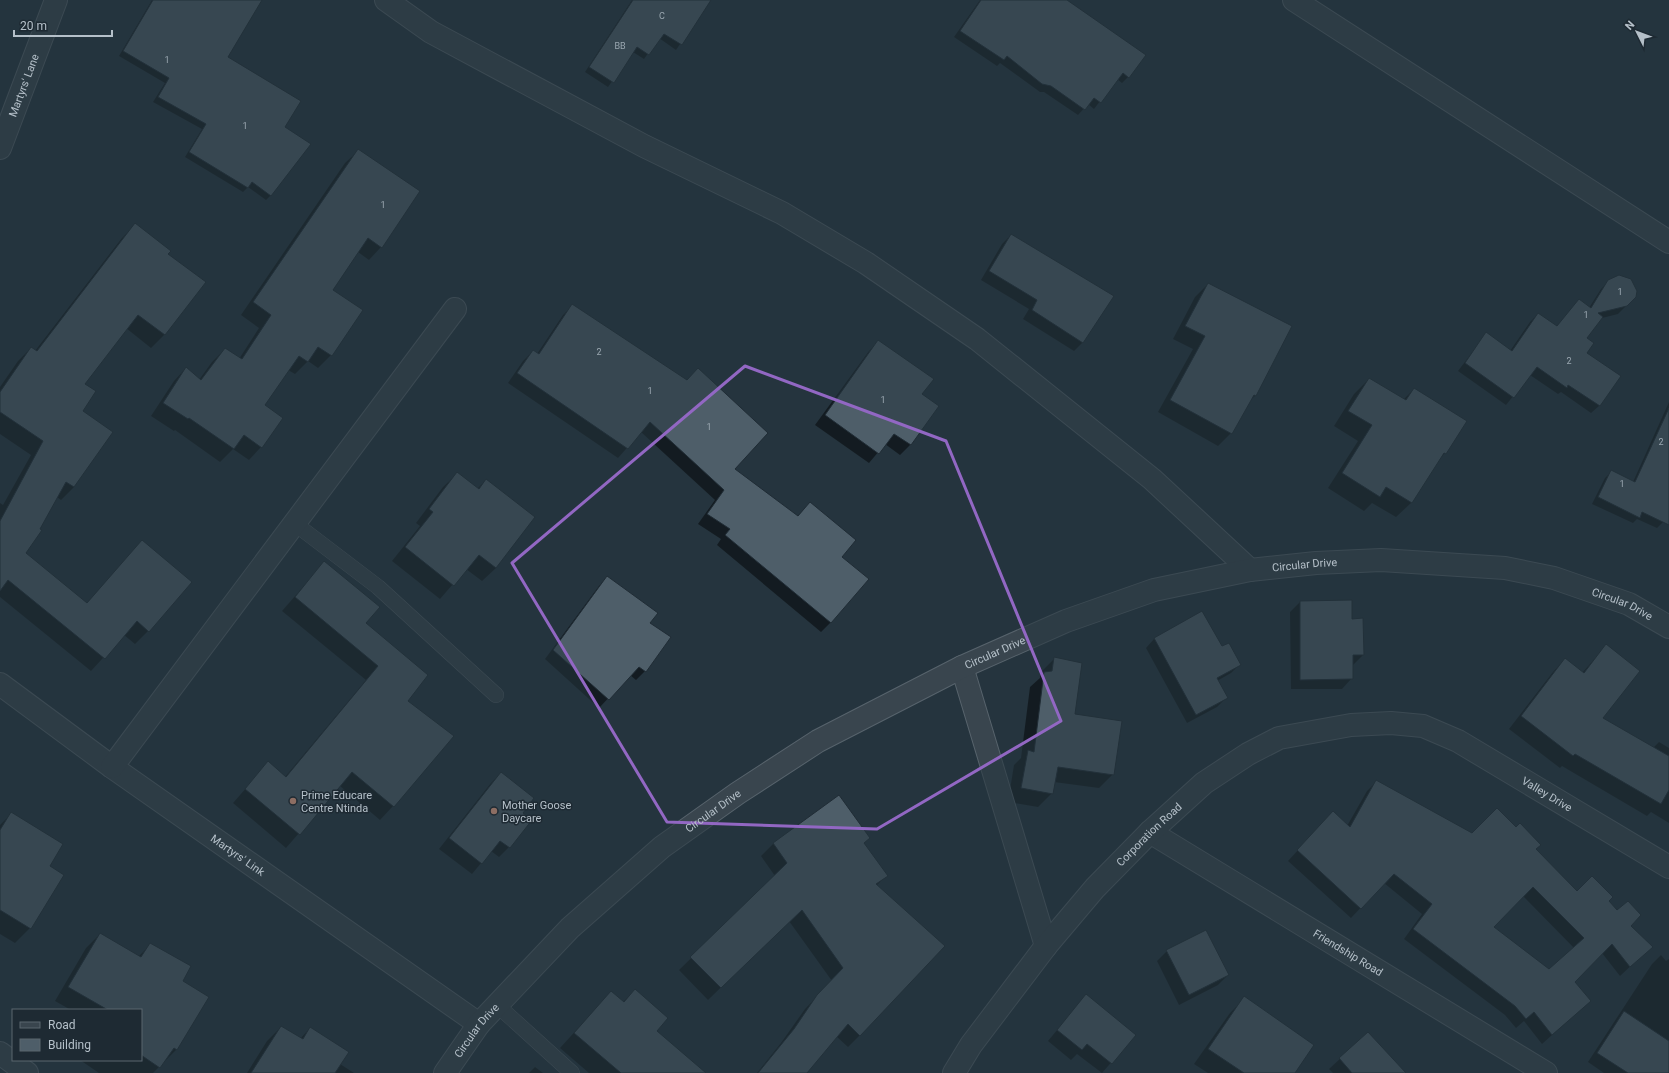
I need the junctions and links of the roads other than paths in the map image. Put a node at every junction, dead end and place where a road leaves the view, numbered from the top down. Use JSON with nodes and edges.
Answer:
{"nodes":[{"id":1,"x":56,"y":0,"type":"edge"},
{"id":2,"x":386,"y":0,"type":"edge"},
{"id":3,"x":1294,"y":0,"type":"edge"},
{"id":4,"x":0,"y":148,"type":"edge"},
{"id":5,"x":1669,"y":242,"type":"edge"},
{"id":6,"x":455,"y":309,"type":"dead end"},
{"id":7,"x":294,"y":523,"type":"junction"},
{"id":8,"x":1250,"y":570,"type":"junction"},
{"id":9,"x":1669,"y":627,"type":"edge"},
{"id":10,"x":962,"y":667,"type":"junction"},
{"id":11,"x":0,"y":684,"type":"edge"},
{"id":12,"x":496,"y":695,"type":"dead end"},
{"id":13,"x":1423,"y":726,"type":"joint"},
{"id":14,"x":112,"y":767,"type":"junction"},
{"id":15,"x":1150,"y":832,"type":"junction"},
{"id":16,"x":1669,"y":867,"type":"edge"},
{"id":17,"x":1046,"y":946,"type":"junction"},
{"id":18,"x":496,"y":1005,"type":"junction"},
{"id":19,"x":478,"y":1024,"type":"junction"},
{"id":20,"x":0,"y":1053,"type":"edge"},
{"id":21,"x":27,"y":1073,"type":"edge"},
{"id":22,"x":445,"y":1073,"type":"edge"},
{"id":23,"x":572,"y":1073,"type":"edge"},
{"id":24,"x":954,"y":1073,"type":"edge"},
{"id":25,"x":1546,"y":1073,"type":"edge"}],
"edges":[{"from":1,"to":4,"type":"street","name":"Martyrs' Lane"},
{"from":2,"to":8,"type":"street"},
{"from":3,"to":5,"type":"street"},
{"from":6,"to":7,"type":"street"},
{"from":7,"to":12,"type":"lane"},
{"from":7,"to":14,"type":"street"},
{"from":8,"to":9,"type":"street","name":"Circular Drive"},
{"from":8,"to":10,"type":"street","name":"Circular Drive"},
{"from":10,"to":17,"type":"street"},
{"from":10,"to":18,"type":"street","name":"Circular Drive"},
{"from":11,"to":14,"type":"street","name":"Martyrs' Link"},
{"from":13,"to":15,"type":"street","name":"Corporation Road"},
{"from":13,"to":16,"type":"street","name":"Valley Drive"},
{"from":14,"to":19,"type":"street","name":"Martyrs' Link"},
{"from":15,"to":17,"type":"street","name":"Corporation Road"},
{"from":15,"to":25,"type":"street","name":"Friendship Road"},
{"from":17,"to":24,"type":"street","name":"Corporation Road"},
{"from":18,"to":19,"type":"street","name":"Circular Drive"},
{"from":18,"to":23,"type":"lane"},
{"from":19,"to":22,"type":"street","name":"Circular Drive"},
{"from":20,"to":21,"type":"street"}]}
